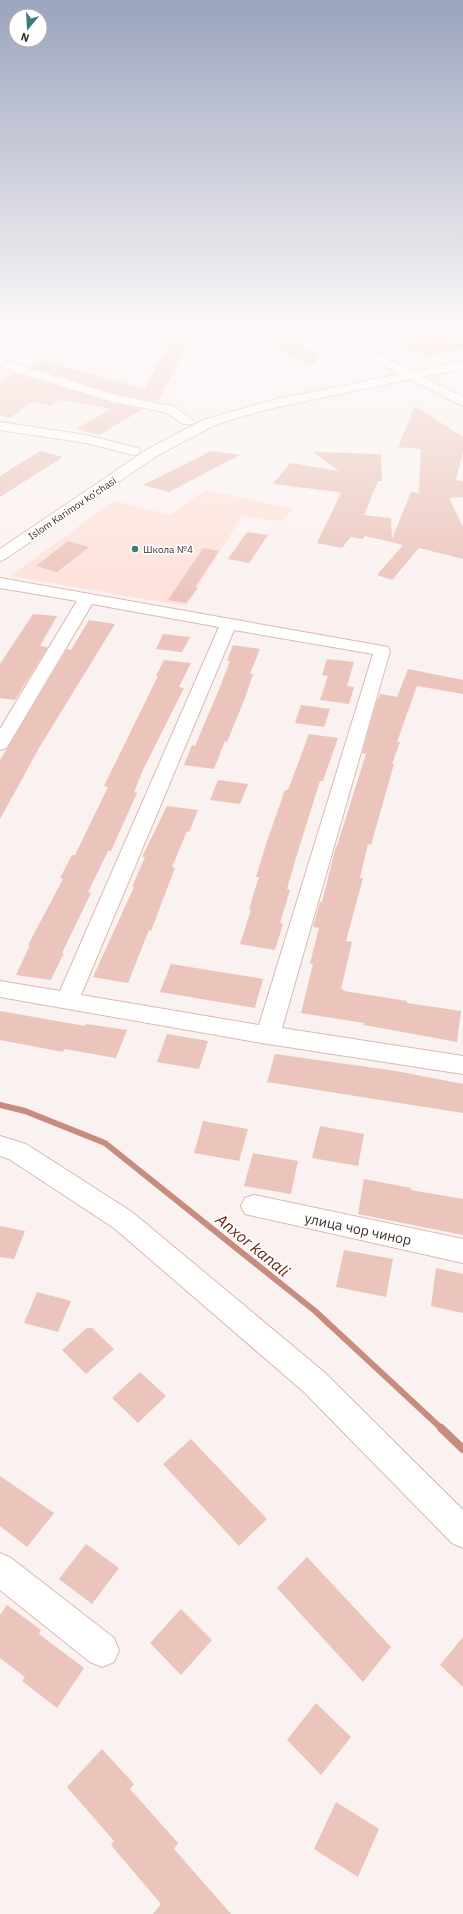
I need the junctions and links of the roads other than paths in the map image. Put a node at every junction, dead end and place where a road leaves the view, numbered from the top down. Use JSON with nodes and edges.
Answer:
{"nodes":[{"id":1,"x":186,"y":422,"type":"edge"},
{"id":2,"x":210,"y":422,"type":"edge"},
{"id":3,"x":0,"y":426,"type":"edge"},
{"id":4,"x":133,"y":451,"type":"junction"},
{"id":5,"x":67,"y":495,"type":"dead end"},
{"id":6,"x":0,"y":556,"type":"edge"},
{"id":7,"x":0,"y":583,"type":"edge"},
{"id":8,"x":86,"y":600,"type":"junction"},
{"id":9,"x":228,"y":624,"type":"junction"},
{"id":10,"x":0,"y":744,"type":"edge"},
{"id":11,"x":0,"y":989,"type":"edge"},
{"id":12,"x":67,"y":1000,"type":"junction"},
{"id":13,"x":268,"y":1035,"type":"junction"},
{"id":14,"x":463,"y":1065,"type":"edge"},
{"id":15,"x":0,"y":1146,"type":"edge"},
{"id":16,"x":254,"y":1206,"type":"dead end"},
{"id":17,"x":463,"y":1251,"type":"edge"},
{"id":18,"x":463,"y":1532,"type":"edge"},
{"id":19,"x":0,"y":1569,"type":"edge"},
{"id":20,"x":102,"y":1650,"type":"dead end"}],
"edges":[{"from":1,"to":4,"type":"street","name":"Islom Karimov ko‘chasi"},
{"from":2,"to":6,"type":"street","name":"Islom Karimov ko‘chasi"},
{"from":3,"to":4,"type":"street"},
{"from":4,"to":5,"type":"street","name":"Islom Karimov ko‘chasi"},
{"from":7,"to":8,"type":"street"},
{"from":8,"to":9,"type":"street"},
{"from":8,"to":10,"type":"street"},
{"from":9,"to":12,"type":"street"},
{"from":9,"to":13,"type":"street"},
{"from":11,"to":12,"type":"street"},
{"from":12,"to":13,"type":"street"},
{"from":13,"to":14,"type":"street"},
{"from":15,"to":18,"type":"street"},
{"from":16,"to":17,"type":"street","name":"улица чор чинор"},
{"from":19,"to":20,"type":"street"}]}
